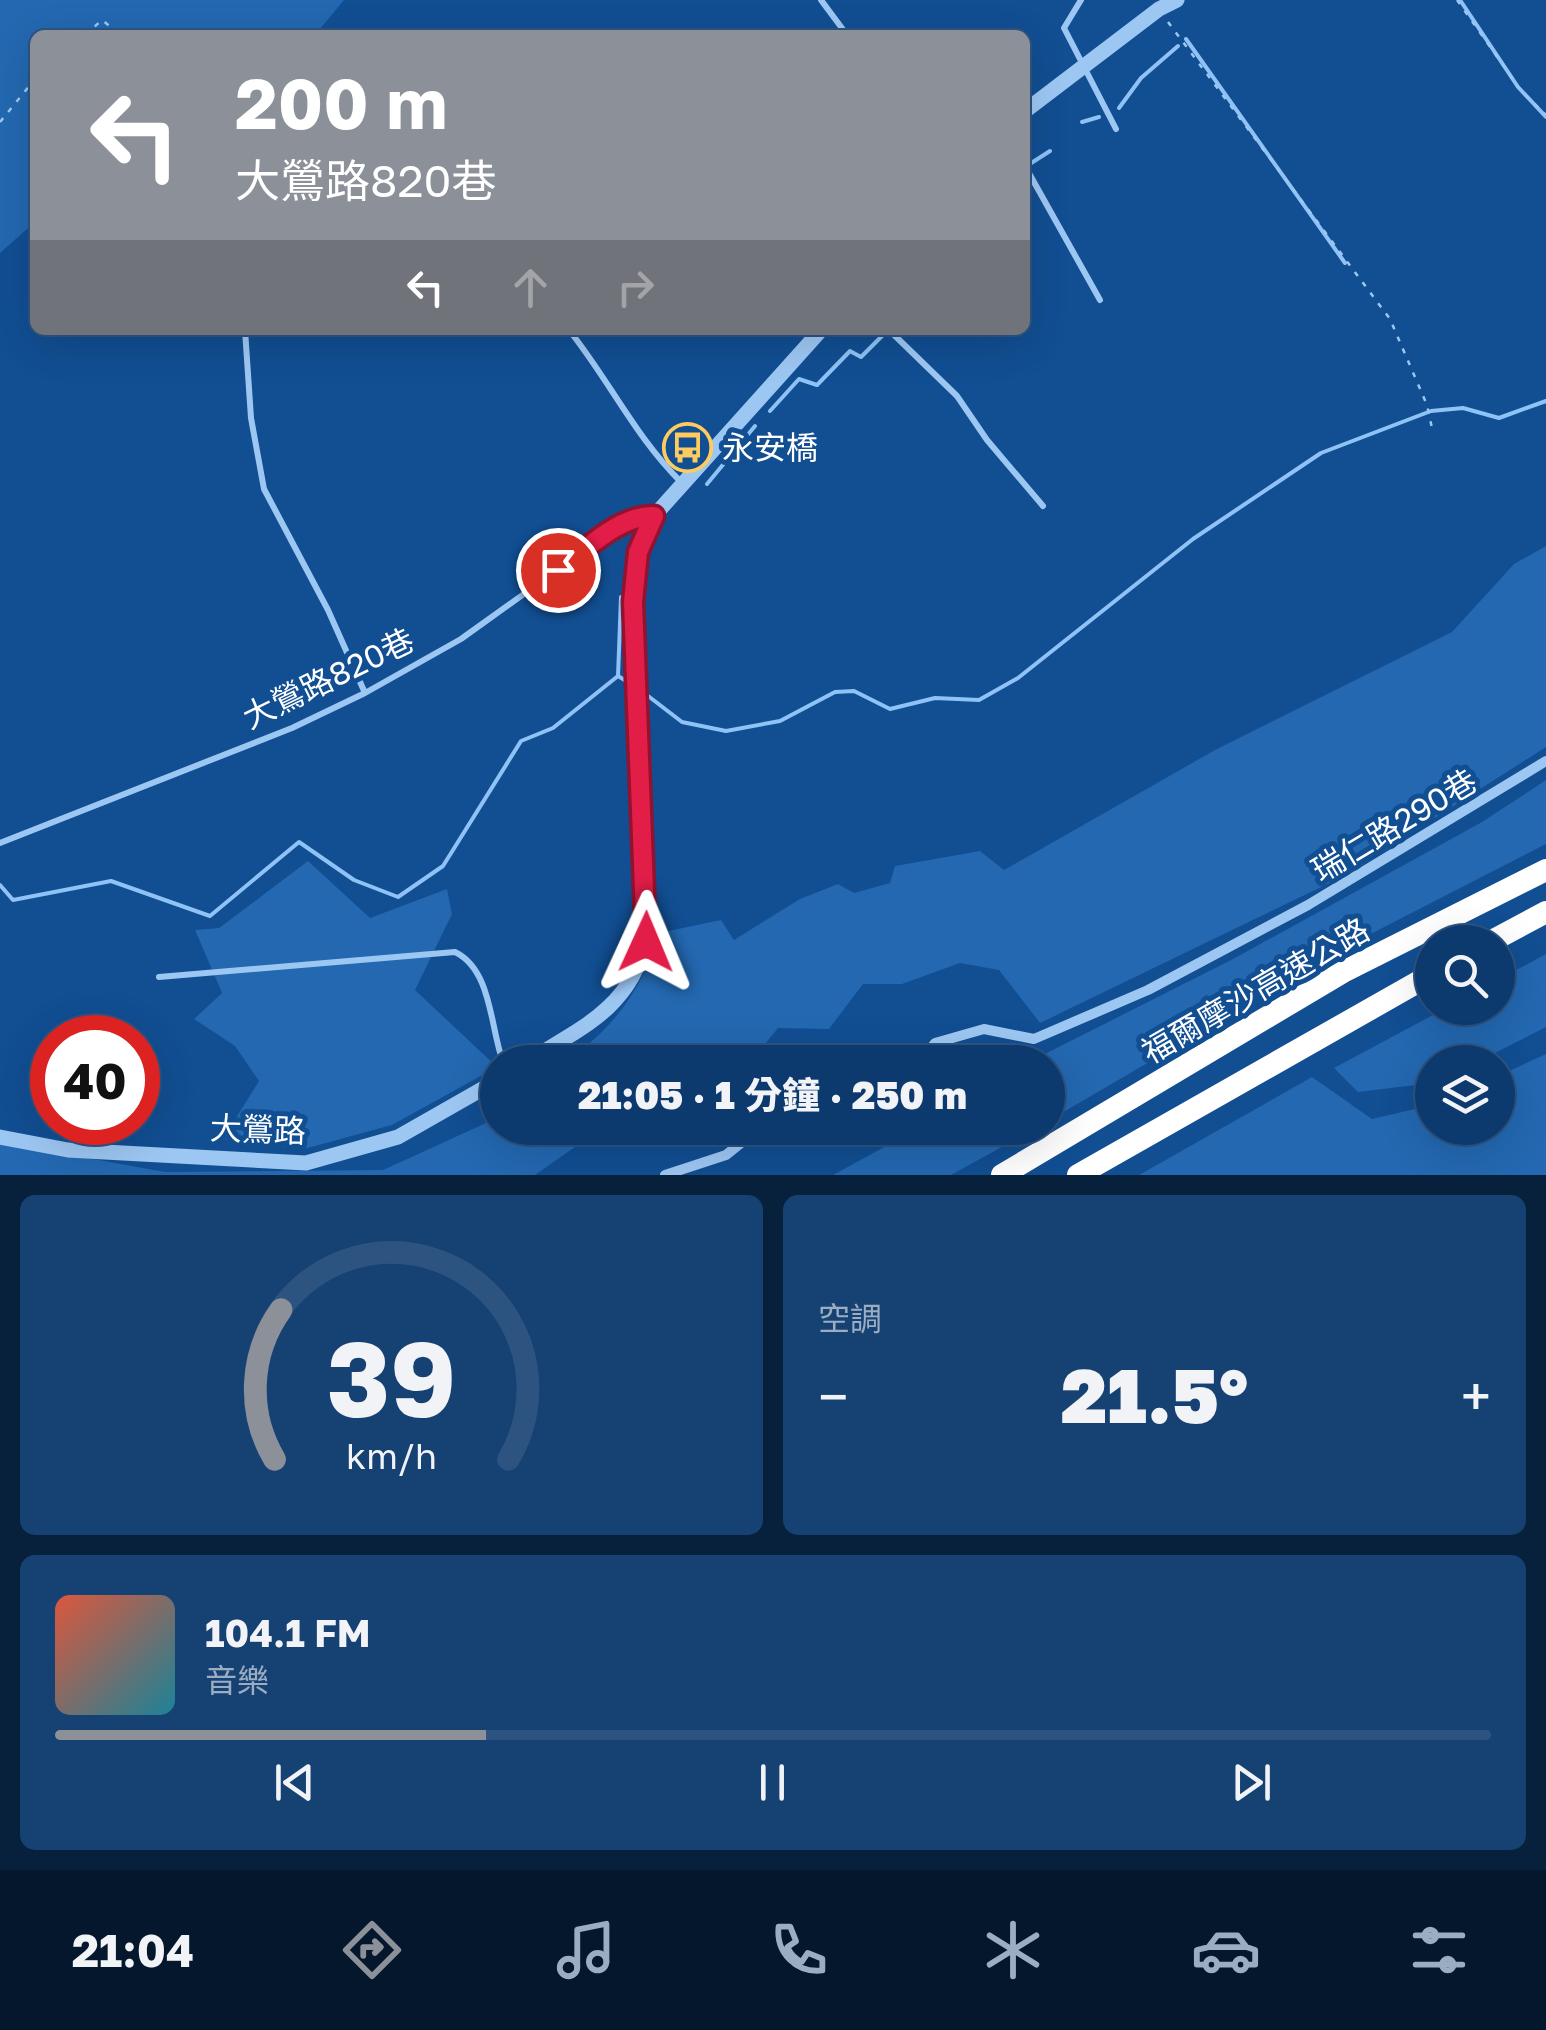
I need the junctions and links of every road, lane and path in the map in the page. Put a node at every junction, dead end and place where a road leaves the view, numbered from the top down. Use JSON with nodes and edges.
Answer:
{"nodes":[{"id":1,"x":822,"y":0,"type":"edge"},
{"id":2,"x":1081,"y":0,"type":"edge"},
{"id":3,"x":1178,"y":0,"type":"edge"},
{"id":4,"x":1457,"y":0,"type":"edge"},
{"id":5,"x":1159,"y":9,"type":"junction"},
{"id":6,"x":91,"y":30,"type":"edge"},
{"id":7,"x":115,"y":30,"type":"edge"},
{"id":8,"x":843,"y":30,"type":"edge"},
{"id":9,"x":1085,"y":63,"type":"junction"},
{"id":10,"x":30,"y":86,"type":"edge"},
{"id":11,"x":1030,"y":107,"type":"edge"},
{"id":12,"x":1546,"y":116,"type":"edge"},
{"id":13,"x":0,"y":122,"type":"edge"},
{"id":14,"x":1116,"y":128,"type":"dead end"},
{"id":15,"x":1030,"y":175,"type":"edge"},
{"id":16,"x":1100,"y":300,"type":"dead end"},
{"id":17,"x":245,"y":335,"type":"edge"},
{"id":18,"x":573,"y":335,"type":"edge"},
{"id":19,"x":816,"y":335,"type":"edge"},
{"id":20,"x":895,"y":335,"type":"edge"},
{"id":21,"x":1433,"y":433,"type":"dead end"},
{"id":22,"x":682,"y":483,"type":"junction"},
{"id":23,"x":1042,"y":506,"type":"dead end"},
{"id":24,"x":654,"y":516,"type":"junction"},
{"id":25,"x":365,"y":693,"type":"junction"},
{"id":26,"x":1546,"y":761,"type":"edge"},
{"id":27,"x":0,"y":844,"type":"edge"},
{"id":28,"x":1546,"y":870,"type":"edge"},
{"id":29,"x":1546,"y":912,"type":"edge"},
{"id":30,"x":1515,"y":929,"type":"edge"},
{"id":31,"x":159,"y":976,"type":"dead end"},
{"id":32,"x":1415,"y":984,"type":"edge"},
{"id":33,"x":499,"y":1045,"type":"edge"},
{"id":34,"x":552,"y":1045,"type":"edge"},
{"id":35,"x":933,"y":1045,"type":"edge"},
{"id":36,"x":480,"y":1090,"type":"edge"},
{"id":37,"x":0,"y":1137,"type":"edge"},
{"id":38,"x":738,"y":1145,"type":"edge"},
{"id":39,"x":665,"y":1175,"type":"edge"},
{"id":40,"x":1002,"y":1175,"type":"edge"},
{"id":41,"x":1078,"y":1175,"type":"edge"}],
"edges":[{"from":1,"to":8,"type":"lane"},
{"from":2,"to":9,"type":"lane"},
{"from":3,"to":5,"type":"street"},
{"from":4,"to":12,"type":"path"},
{"from":5,"to":9,"type":"street"},
{"from":5,"to":21,"type":"path"},
{"from":6,"to":7,"type":"path"},
{"from":9,"to":11,"type":"street"},
{"from":9,"to":14,"type":"lane"},
{"from":10,"to":13,"type":"path"},
{"from":15,"to":16,"type":"lane"},
{"from":17,"to":25,"type":"lane"},
{"from":18,"to":22,"type":"lane"},
{"from":19,"to":22,"type":"street"},
{"from":20,"to":23,"type":"lane"},
{"from":22,"to":24,"type":"street"},
{"from":24,"to":25,"type":"lane","name":"大鶯路820巷"},
{"from":24,"to":34,"type":"street"},
{"from":25,"to":27,"type":"lane","name":"大鶯路820巷"},
{"from":26,"to":35,"type":"street","name":"瑞仁路290巷"},
{"from":28,"to":40,"type":"highway","name":"福爾摩沙高速公路"},
{"from":29,"to":30,"type":"highway"},
{"from":31,"to":33,"type":"lane"},
{"from":32,"to":41,"type":"highway"},
{"from":36,"to":37,"type":"street","name":"大鶯路"},
{"from":38,"to":39,"type":"street"}]}
